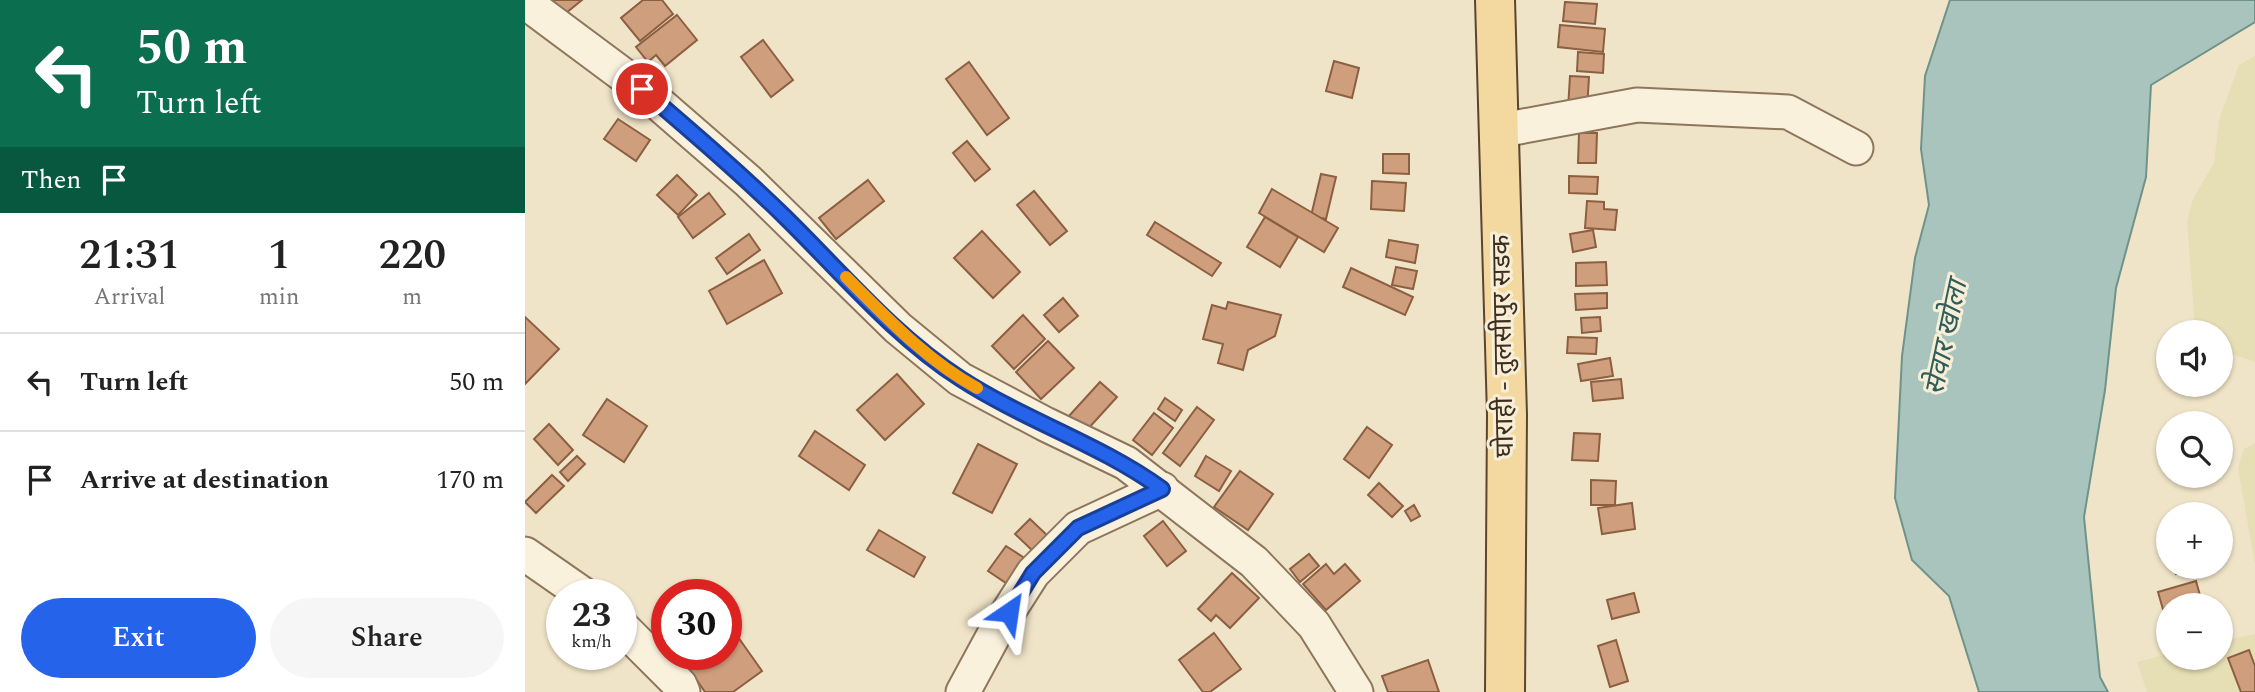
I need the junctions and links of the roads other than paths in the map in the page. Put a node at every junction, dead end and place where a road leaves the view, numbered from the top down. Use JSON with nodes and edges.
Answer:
{"nodes":[{"id":1,"x":1495,"y":0,"type":"edge"},
{"id":2,"x":525,"y":2,"type":"edge"},
{"id":3,"x":1497,"y":131,"type":"junction"},
{"id":4,"x":1856,"y":148,"type":"dead end"},
{"id":5,"x":1162,"y":489,"type":"junction"},
{"id":6,"x":525,"y":554,"type":"edge"},
{"id":7,"x":561,"y":579,"type":"edge"},
{"id":8,"x":637,"y":642,"type":"edge"},
{"id":9,"x":683,"y":692,"type":"edge"},
{"id":10,"x":963,"y":692,"type":"edge"},
{"id":11,"x":1356,"y":692,"type":"edge"},
{"id":12,"x":1505,"y":692,"type":"edge"}],
"edges":[{"from":1,"to":3,"type":"main road","name":"घोराही - तुलसीपुर सडक"},
{"from":2,"to":5,"type":"street"},
{"from":3,"to":4,"type":"street"},
{"from":3,"to":12,"type":"main road","name":"घोराही - तुलसीपुर सडक"},
{"from":5,"to":10,"type":"street"},
{"from":5,"to":11,"type":"street"},
{"from":6,"to":7,"type":"street"},
{"from":8,"to":9,"type":"street"}]}
